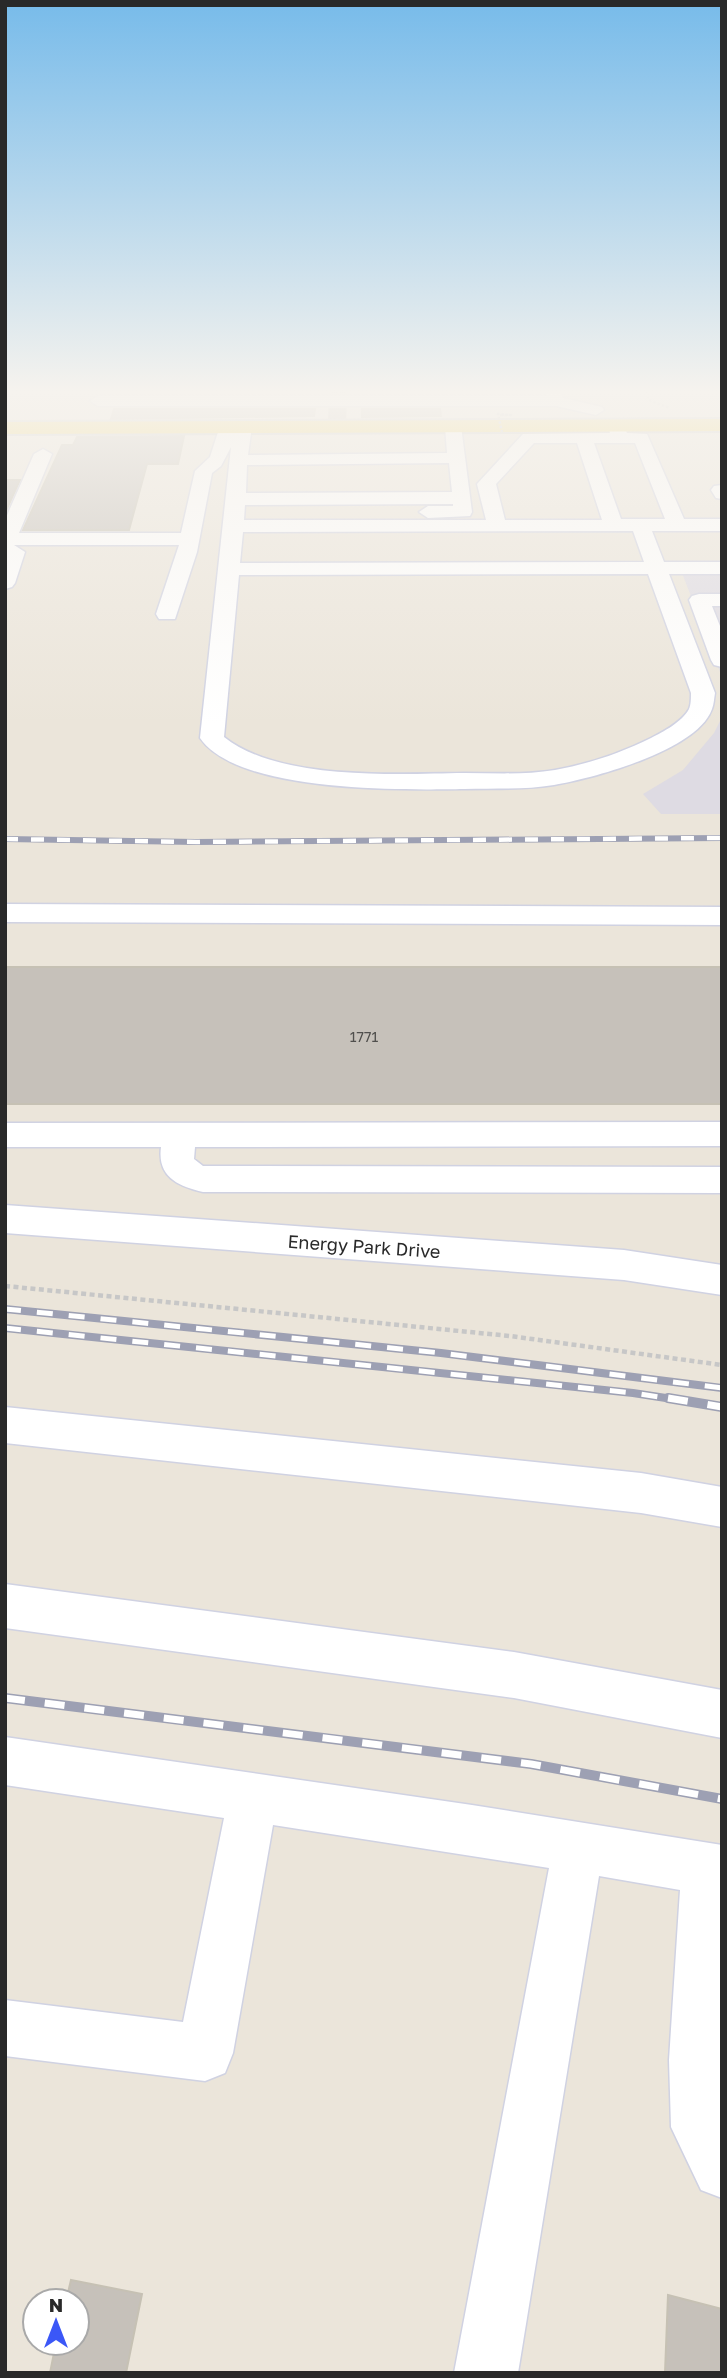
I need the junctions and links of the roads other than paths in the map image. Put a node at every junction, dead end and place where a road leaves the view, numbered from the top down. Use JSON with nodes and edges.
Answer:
{"nodes":[{"id":1,"x":23,"y":503,"type":"edge"},
{"id":2,"x":197,"y":503,"type":"edge"},
{"id":3,"x":235,"y":503,"type":"edge"},
{"id":4,"x":492,"y":503,"type":"edge"},
{"id":5,"x":606,"y":503,"type":"edge"},
{"id":6,"x":668,"y":503,"type":"edge"},
{"id":7,"x":463,"y":505,"type":"junction"},
{"id":8,"x":497,"y":525,"type":"junction"},
{"id":9,"x":613,"y":525,"type":"junction"},
{"id":10,"x":677,"y":525,"type":"junction"},
{"id":11,"x":722,"y":525,"type":"edge"},
{"id":12,"x":233,"y":533,"type":"junction"},
{"id":13,"x":190,"y":539,"type":"junction"},
{"id":14,"x":6,"y":544,"type":"edge"},
{"id":15,"x":650,"y":553,"type":"junction"},
{"id":16,"x":722,"y":568,"type":"edge"},
{"id":17,"x":5,"y":583,"type":"edge"},
{"id":18,"x":722,"y":600,"type":"edge"},
{"id":19,"x":167,"y":614,"type":"dead end"},
{"id":20,"x":722,"y":660,"type":"edge"},
{"id":21,"x":5,"y":913,"type":"edge"},
{"id":22,"x":722,"y":916,"type":"edge"},
{"id":23,"x":722,"y":1134,"type":"edge"},
{"id":24,"x":5,"y":1135,"type":"edge"},
{"id":25,"x":180,"y":1135,"type":"junction"},
{"id":26,"x":722,"y":1180,"type":"edge"},
{"id":27,"x":5,"y":1219,"type":"edge"},
{"id":28,"x":722,"y":1280,"type":"edge"},
{"id":29,"x":5,"y":1426,"type":"edge"},
{"id":30,"x":722,"y":1507,"type":"edge"},
{"id":31,"x":5,"y":1606,"type":"edge"},
{"id":32,"x":722,"y":1714,"type":"edge"},
{"id":33,"x":5,"y":1761,"type":"edge"},
{"id":34,"x":253,"y":1798,"type":"junction"},
{"id":35,"x":578,"y":1847,"type":"junction"},
{"id":36,"x":714,"y":1870,"type":"edge"},
{"id":37,"x":5,"y":2028,"type":"edge"},
{"id":38,"x":722,"y":2169,"type":"edge"},
{"id":39,"x":486,"y":2373,"type":"edge"}],
"edges":[{"from":1,"to":14,"type":"street"},
{"from":2,"to":13,"type":"street"},
{"from":3,"to":12,"type":"street"},
{"from":4,"to":8,"type":"street"},
{"from":5,"to":9,"type":"street"},
{"from":6,"to":10,"type":"street"},
{"from":7,"to":8,"type":"street"},
{"from":7,"to":12,"type":"street"},
{"from":7,"to":12,"type":"street"},
{"from":8,"to":9,"type":"street"},
{"from":9,"to":15,"type":"street"},
{"from":10,"to":11,"type":"street"},
{"from":10,"to":15,"type":"street"},
{"from":12,"to":15,"type":"street"},
{"from":12,"to":15,"type":"street"},
{"from":12,"to":15,"type":"street"},
{"from":13,"to":14,"type":"street"},
{"from":13,"to":19,"type":"street"},
{"from":14,"to":17,"type":"street"},
{"from":15,"to":16,"type":"street"},
{"from":18,"to":20,"type":"street"},
{"from":21,"to":22,"type":"street"},
{"from":23,"to":25,"type":"street"},
{"from":24,"to":25,"type":"street"},
{"from":25,"to":26,"type":"street"},
{"from":27,"to":28,"type":"street","name":"Energy Park Drive"},
{"from":29,"to":30,"type":"street"},
{"from":31,"to":32,"type":"street"},
{"from":33,"to":34,"type":"street"},
{"from":34,"to":35,"type":"street"},
{"from":34,"to":37,"type":"street"},
{"from":35,"to":36,"type":"street"},
{"from":35,"to":39,"type":"street"},
{"from":36,"to":38,"type":"street"}]}
